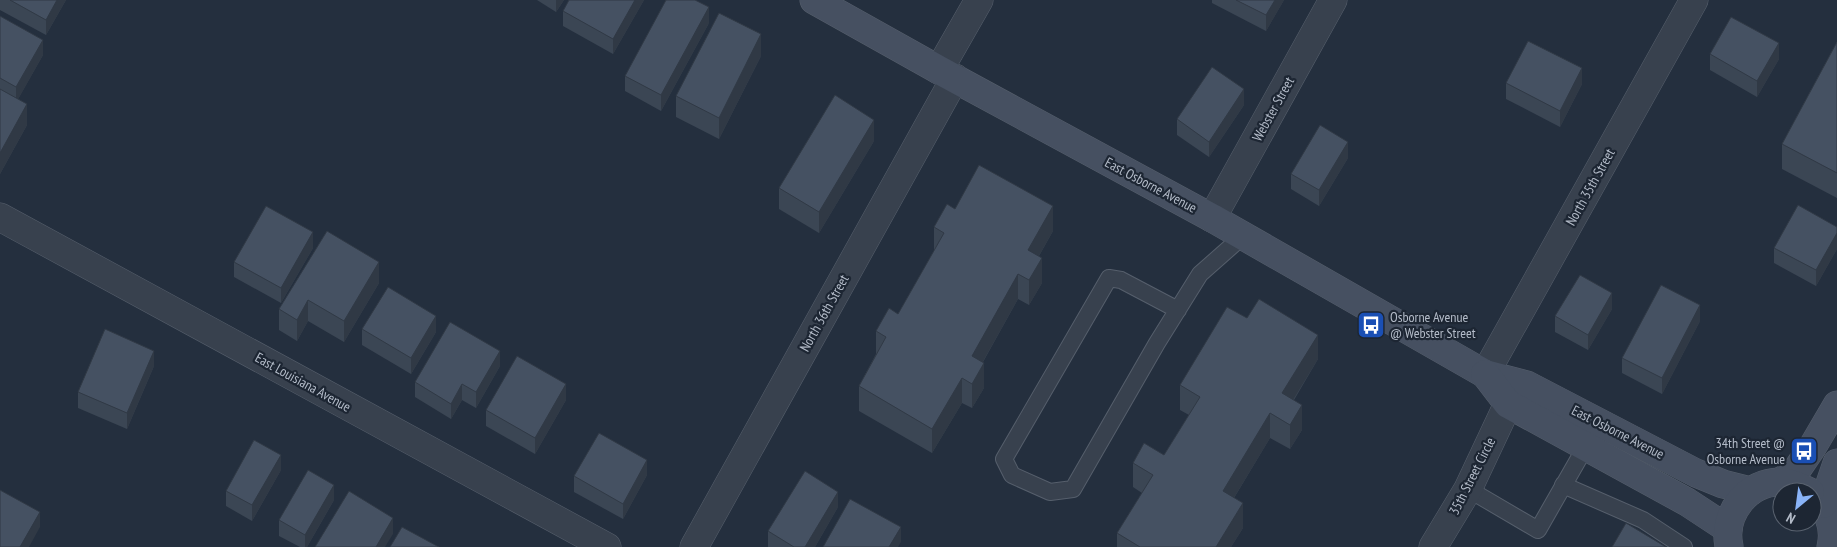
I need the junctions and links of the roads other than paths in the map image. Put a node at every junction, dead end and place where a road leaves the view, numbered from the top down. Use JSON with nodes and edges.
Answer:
{"nodes":[{"id":1,"x":814,"y":0,"type":"edge"},
{"id":2,"x":979,"y":0,"type":"edge"},
{"id":3,"x":1333,"y":0,"type":"edge"},
{"id":4,"x":1694,"y":0,"type":"edge"},
{"id":5,"x":947,"y":74,"type":"junction"},
{"id":6,"x":0,"y":217,"type":"edge"},
{"id":7,"x":1212,"y":218,"type":"junction"},
{"id":8,"x":1243,"y":236,"type":"junction"},
{"id":9,"x":1178,"y":310,"type":"junction"},
{"id":10,"x":1485,"y":374,"type":"junction"},
{"id":11,"x":1508,"y":404,"type":"junction"},
{"id":12,"x":1837,"y":405,"type":"edge"},
{"id":13,"x":1586,"y":446,"type":"junction"},
{"id":14,"x":1837,"y":463,"type":"edge"},
{"id":15,"x":1780,"y":482,"type":"edge"},
{"id":16,"x":1772,"y":483,"type":"edge"},
{"id":17,"x":1563,"y":485,"type":"junction"},
{"id":18,"x":1822,"y":486,"type":"edge"},
{"id":19,"x":1468,"y":489,"type":"junction"},
{"id":20,"x":1751,"y":491,"type":"junction"},
{"id":21,"x":1822,"y":506,"type":"edge"},
{"id":22,"x":1729,"y":538,"type":"edge"},
{"id":23,"x":1832,"y":546,"type":"edge"},
{"id":24,"x":607,"y":547,"type":"edge"},
{"id":25,"x":694,"y":547,"type":"edge"},
{"id":26,"x":1433,"y":547,"type":"edge"},
{"id":27,"x":1684,"y":547,"type":"edge"}],
"edges":[{"from":1,"to":5,"type":"street","name":"East Osborne Avenue"},
{"from":2,"to":5,"type":"street","name":"North 36th Street"},
{"from":3,"to":7,"type":"street","name":"Webster Street"},
{"from":4,"to":10,"type":"street","name":"North 35th Street"},
{"from":5,"to":7,"type":"street","name":"East Osborne Avenue"},
{"from":5,"to":25,"type":"street","name":"North 36th Street"},
{"from":6,"to":24,"type":"street","name":"East Louisiana Avenue"},
{"from":7,"to":8,"type":"street","name":"East Osborne Avenue"},
{"from":8,"to":9,"type":"lane"},
{"from":8,"to":10,"type":"street","name":"East Osborne Avenue"},
{"from":9,"to":9,"type":"lane"},
{"from":10,"to":11,"type":"street","name":"East Osborne Avenue"},
{"from":10,"to":20,"type":"street","name":"East Osborne Avenue"},
{"from":11,"to":13,"type":"street","name":"East Osborne Avenue"},
{"from":11,"to":19,"type":"street","name":"35th Street Circle"},
{"from":12,"to":15,"type":"street"},
{"from":13,"to":17,"type":"lane"},
{"from":13,"to":22,"type":"street","name":"East Osborne Avenue"},
{"from":14,"to":18,"type":"street"},
{"from":16,"to":20,"type":"street"},
{"from":17,"to":19,"type":"lane"},
{"from":17,"to":27,"type":"lane"},
{"from":19,"to":26,"type":"street","name":"35th Street Circle"},
{"from":20,"to":22,"type":"street"},
{"from":21,"to":23,"type":"street"}]}
